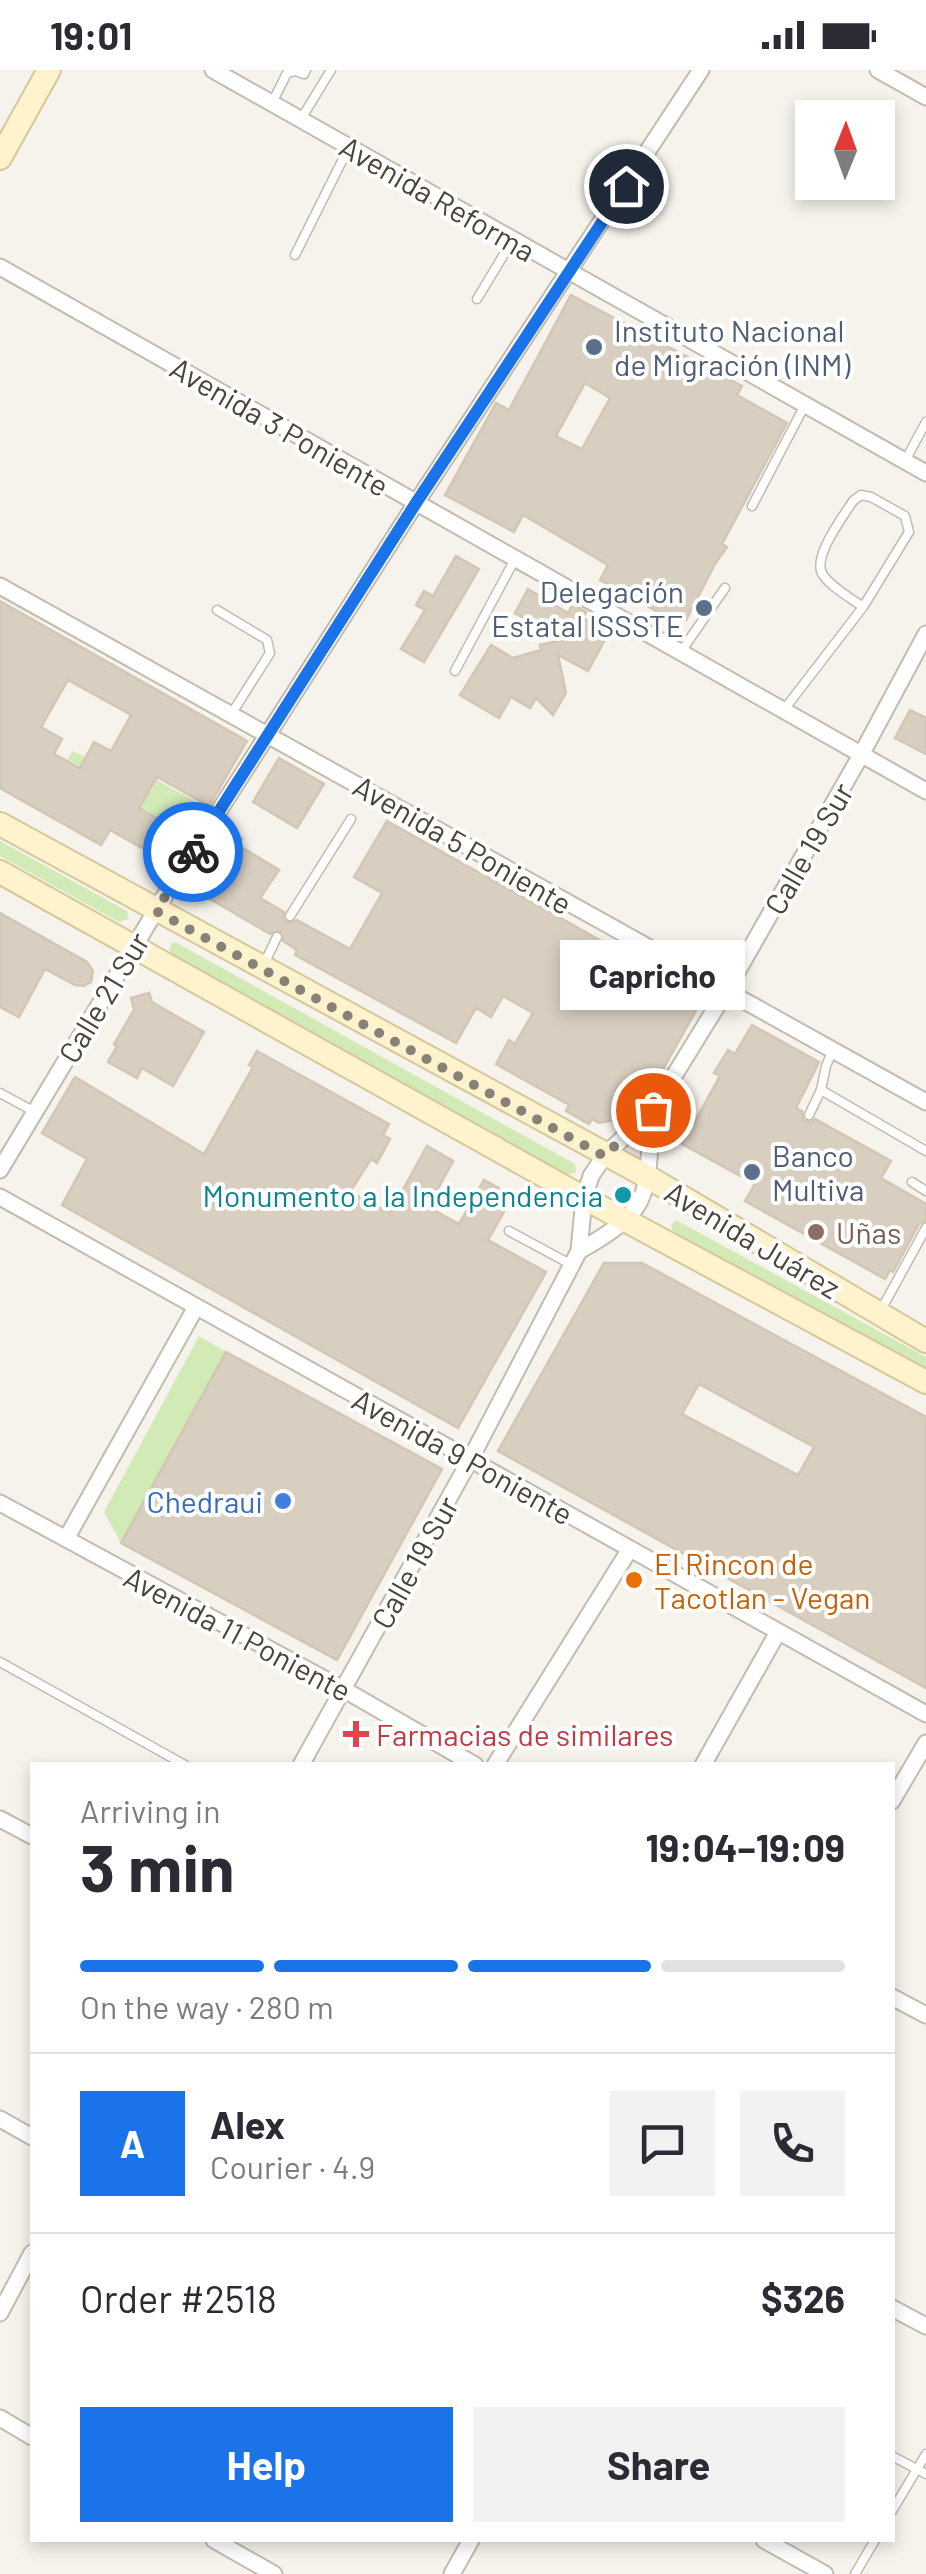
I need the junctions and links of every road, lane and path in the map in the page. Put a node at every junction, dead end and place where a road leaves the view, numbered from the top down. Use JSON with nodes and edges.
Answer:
{"nodes":[{"id":1,"x":49,"y":70,"type":"edge"},
{"id":2,"x":212,"y":70,"type":"edge"},
{"id":3,"x":330,"y":70,"type":"edge"},
{"id":4,"x":702,"y":70,"type":"edge"},
{"id":5,"x":878,"y":70,"type":"edge"},
{"id":6,"x":305,"y":72,"type":"edge"},
{"id":7,"x":322,"y":84,"type":"junction"},
{"id":8,"x":926,"y":97,"type":"edge"},
{"id":9,"x":272,"y":103,"type":"junction"},
{"id":10,"x":300,"y":119,"type":"junction"},
{"id":11,"x":350,"y":147,"type":"junction"},
{"id":12,"x":0,"y":158,"type":"edge"},
{"id":13,"x":512,"y":241,"type":"junction"},
{"id":14,"x":295,"y":255,"type":"dead end"},
{"id":15,"x":0,"y":267,"type":"edge"},
{"id":16,"x":570,"y":274,"type":"junction"},
{"id":17,"x":477,"y":298,"type":"dead end"},
{"id":18,"x":805,"y":405,"type":"junction"},
{"id":19,"x":926,"y":422,"type":"edge"},
{"id":20,"x":905,"y":461,"type":"junction"},
{"id":21,"x":926,"y":473,"type":"edge"},
{"id":22,"x":416,"y":503,"type":"junction"},
{"id":23,"x":752,"y":506,"type":"dead end"},
{"id":24,"x":515,"y":559,"type":"junction"},
{"id":25,"x":0,"y":586,"type":"edge"},
{"id":26,"x":724,"y":588,"type":"dead end"},
{"id":27,"x":862,"y":607,"type":"junction"},
{"id":28,"x":217,"y":610,"type":"dead end"},
{"id":29,"x":926,"y":634,"type":"edge"},
{"id":30,"x":680,"y":653,"type":"junction"},
{"id":31,"x":455,"y":672,"type":"dead end"},
{"id":32,"x":783,"y":711,"type":"junction"},
{"id":33,"x":232,"y":714,"type":"junction"},
{"id":34,"x":270,"y":734,"type":"junction"},
{"id":35,"x":862,"y":755,"type":"junction"},
{"id":36,"x":926,"y":791,"type":"edge"},
{"id":37,"x":351,"y":819,"type":"dead end"},
{"id":38,"x":0,"y":824,"type":"edge"},
{"id":39,"x":0,"y":872,"type":"edge"},
{"id":40,"x":156,"y":911,"type":"junction"},
{"id":41,"x":290,"y":916,"type":"dead end"},
{"id":42,"x":276,"y":938,"type":"dead end"},
{"id":43,"x":133,"y":946,"type":"junction"},
{"id":44,"x":262,"y":968,"type":"junction"},
{"id":45,"x":725,"y":993,"type":"junction"},
{"id":46,"x":833,"y":1050,"type":"junction"},
{"id":47,"x":821,"y":1090,"type":"junction"},
{"id":48,"x":0,"y":1093,"type":"edge"},
{"id":49,"x":926,"y":1102,"type":"edge"},
{"id":50,"x":653,"y":1110,"type":"junction"},
{"id":51,"x":34,"y":1112,"type":"junction"},
{"id":52,"x":808,"y":1115,"type":"dead end"},
{"id":53,"x":926,"y":1151,"type":"edge"},
{"id":54,"x":604,"y":1156,"type":"junction"},
{"id":55,"x":0,"y":1170,"type":"edge"},
{"id":56,"x":648,"y":1177,"type":"junction"},
{"id":57,"x":912,"y":1182,"type":"dead end"},
{"id":58,"x":926,"y":1191,"type":"edge"},
{"id":59,"x":0,"y":1197,"type":"edge"},
{"id":60,"x":584,"y":1198,"type":"junction"},
{"id":61,"x":629,"y":1220,"type":"junction"},
{"id":62,"x":926,"y":1228,"type":"edge"},
{"id":63,"x":510,"y":1230,"type":"dead end"},
{"id":64,"x":576,"y":1258,"type":"junction"},
{"id":65,"x":196,"y":1306,"type":"junction"},
{"id":66,"x":879,"y":1314,"type":"junction"},
{"id":67,"x":926,"y":1342,"type":"edge"},
{"id":68,"x":926,"y":1382,"type":"edge"},
{"id":69,"x":470,"y":1460,"type":"junction"},
{"id":70,"x":0,"y":1503,"type":"edge"},
{"id":71,"x":66,"y":1539,"type":"junction"},
{"id":72,"x":630,"y":1550,"type":"junction"},
{"id":73,"x":778,"y":1632,"type":"junction"},
{"id":74,"x":0,"y":1662,"type":"edge"},
{"id":75,"x":343,"y":1689,"type":"junction"},
{"id":76,"x":926,"y":1714,"type":"edge"},
{"id":77,"x":926,"y":1742,"type":"edge"},
{"id":78,"x":180,"y":1762,"type":"edge"},
{"id":79,"x":302,"y":1762,"type":"edge"},
{"id":80,"x":470,"y":1762,"type":"edge"},
{"id":81,"x":497,"y":1762,"type":"edge"},
{"id":82,"x":705,"y":1762,"type":"edge"},
{"id":83,"x":895,"y":1796,"type":"edge"},
{"id":84,"x":0,"y":1819,"type":"edge"},
{"id":85,"x":30,"y":1835,"type":"edge"},
{"id":86,"x":895,"y":1998,"type":"edge"},
{"id":87,"x":926,"y":2015,"type":"edge"},
{"id":88,"x":0,"y":2119,"type":"edge"},
{"id":89,"x":30,"y":2136,"type":"edge"},
{"id":90,"x":30,"y":2257,"type":"edge"},
{"id":91,"x":895,"y":2310,"type":"edge"},
{"id":92,"x":0,"y":2313,"type":"edge"},
{"id":93,"x":926,"y":2326,"type":"edge"},
{"id":94,"x":0,"y":2418,"type":"edge"},
{"id":95,"x":30,"y":2436,"type":"edge"},
{"id":96,"x":926,"y":2454,"type":"edge"},
{"id":97,"x":895,"y":2458,"type":"edge"},
{"id":98,"x":917,"y":2469,"type":"junction"},
{"id":99,"x":926,"y":2474,"type":"edge"},
{"id":100,"x":895,"y":2506,"type":"edge"},
{"id":101,"x":218,"y":2542,"type":"edge"},
{"id":102,"x":470,"y":2542,"type":"edge"},
{"id":103,"x":768,"y":2542,"type":"edge"},
{"id":104,"x":874,"y":2542,"type":"edge"},
{"id":105,"x":274,"y":2574,"type":"edge"},
{"id":106,"x":452,"y":2574,"type":"edge"},
{"id":107,"x":825,"y":2574,"type":"edge"},
{"id":108,"x":855,"y":2574,"type":"edge"}],
"edges":[{"from":1,"to":12,"type":"main road"},
{"from":2,"to":9,"type":"street","name":"Avenida Reforma"},
{"from":3,"to":7,"type":"lane"},
{"from":4,"to":16,"type":"street","name":"Calle 21 Sur"},
{"from":5,"to":8,"type":"street"},
{"from":6,"to":7,"type":"lane"},
{"from":6,"to":9,"type":"lane"},
{"from":7,"to":10,"type":"lane"},
{"from":9,"to":10,"type":"street","name":"Avenida Reforma"},
{"from":10,"to":11,"type":"street","name":"Avenida Reforma"},
{"from":11,"to":13,"type":"street","name":"Avenida Reforma"},
{"from":11,"to":14,"type":"lane"},
{"from":13,"to":16,"type":"street","name":"Avenida Reforma"},
{"from":13,"to":17,"type":"lane"},
{"from":15,"to":22,"type":"street","name":"Avenida 3 Poniente"},
{"from":16,"to":18,"type":"street","name":"Avenida Reforma"},
{"from":16,"to":22,"type":"street","name":"Calle 21 Sur"},
{"from":18,"to":20,"type":"street","name":"Avenida Reforma"},
{"from":18,"to":23,"type":"lane"},
{"from":19,"to":20,"type":"lane"},
{"from":20,"to":21,"type":"street","name":"Avenida Reforma"},
{"from":22,"to":24,"type":"street","name":"Avenida 3 Poniente"},
{"from":22,"to":34,"type":"street","name":"Calle 21 Sur"},
{"from":24,"to":30,"type":"street","name":"Avenida 3 Poniente"},
{"from":24,"to":31,"type":"lane"},
{"from":25,"to":33,"type":"street","name":"Avenida 5 Poniente"},
{"from":26,"to":30,"type":"lane"},
{"from":27,"to":27,"type":"lane"},
{"from":27,"to":32,"type":"lane"},
{"from":28,"to":33,"type":"lane"},
{"from":29,"to":35,"type":"street","name":"Calle 19 Sur"},
{"from":30,"to":32,"type":"street","name":"Avenida 3 Poniente"},
{"from":32,"to":35,"type":"street","name":"Avenida 3 Poniente"},
{"from":33,"to":34,"type":"street","name":"Avenida 5 Poniente"},
{"from":34,"to":40,"type":"street","name":"Calle 21 Sur"},
{"from":34,"to":45,"type":"street","name":"Avenida 5 Poniente"},
{"from":35,"to":36,"type":"street","name":"Avenida 3 Poniente"},
{"from":35,"to":45,"type":"street","name":"Calle 19 Sur"},
{"from":37,"to":41,"type":"lane"},
{"from":38,"to":40,"type":"main road","name":"Avenida Juárez"},
{"from":39,"to":43,"type":"main road","name":"Avenida Juárez"},
{"from":40,"to":43,"type":"street","name":"Calle 21 Sur"},
{"from":40,"to":44,"type":"main road","name":"Avenida Juárez"},
{"from":42,"to":44,"type":"lane"},
{"from":43,"to":51,"type":"street","name":"Calle 21 Sur"},
{"from":43,"to":60,"type":"main road","name":"Avenida Juárez"},
{"from":44,"to":54,"type":"main road","name":"Avenida Juárez"},
{"from":45,"to":46,"type":"street","name":"Avenida 5 Poniente"},
{"from":45,"to":50,"type":"street","name":"Calle 19 Sur"},
{"from":46,"to":47,"type":"lane"},
{"from":46,"to":49,"type":"street","name":"Avenida 5 Poniente"},
{"from":47,"to":52,"type":"lane"},
{"from":47,"to":53,"type":"lane"},
{"from":48,"to":51,"type":"lane"},
{"from":50,"to":54,"type":"street","name":"Calle 19 Sur"},
{"from":50,"to":56,"type":"street","name":"Calle 19 Sur"},
{"from":51,"to":55,"type":"street","name":"Calle 21 Sur"},
{"from":54,"to":56,"type":"main road","name":"Avenida Juárez"},
{"from":54,"to":60,"type":"street","name":"Calle 19 Sur"},
{"from":56,"to":61,"type":"street","name":"Calle 19 Sur"},
{"from":56,"to":66,"type":"main road","name":"Avenida Juárez"},
{"from":57,"to":58,"type":"lane"},
{"from":59,"to":65,"type":"street","name":"Avenida 9 Poniente"},
{"from":60,"to":61,"type":"main road","name":"Avenida Juárez"},
{"from":60,"to":64,"type":"street","name":"Calle 19 Sur"},
{"from":61,"to":64,"type":"street"},
{"from":61,"to":68,"type":"main road","name":"Avenida Juárez"},
{"from":62,"to":66,"type":"lane"},
{"from":63,"to":64,"type":"lane"},
{"from":64,"to":69,"type":"street","name":"Calle 19 Sur"},
{"from":65,"to":69,"type":"street","name":"Avenida 9 Poniente"},
{"from":65,"to":71,"type":"street"},
{"from":66,"to":67,"type":"main road","name":"Avenida Juárez"},
{"from":69,"to":72,"type":"street","name":"Avenida 9 Poniente"},
{"from":69,"to":75,"type":"street","name":"Calle 19 Sur"},
{"from":70,"to":71,"type":"street","name":"Avenida 11 Poniente"},
{"from":71,"to":75,"type":"street","name":"Avenida 11 Poniente"},
{"from":72,"to":73,"type":"street","name":"Avenida 9 Poniente"},
{"from":72,"to":81,"type":"street"},
{"from":73,"to":76,"type":"street","name":"Avenida 9 Poniente"},
{"from":73,"to":82,"type":"street"},
{"from":74,"to":78,"type":"lane"},
{"from":75,"to":79,"type":"street","name":"Calle 19 Sur"},
{"from":75,"to":80,"type":"street","name":"Avenida 11 Poniente"},
{"from":77,"to":83,"type":"street"},
{"from":84,"to":85,"type":"street"},
{"from":86,"to":87,"type":"street"},
{"from":88,"to":89,"type":"street"},
{"from":90,"to":92,"type":"street"},
{"from":91,"to":93,"type":"street"},
{"from":94,"to":95,"type":"street"},
{"from":96,"to":98,"type":"lane"},
{"from":97,"to":98,"type":"lane"},
{"from":98,"to":99,"type":"lane"},
{"from":98,"to":100,"type":"lane"},
{"from":101,"to":105,"type":"street"},
{"from":102,"to":106,"type":"street"},
{"from":103,"to":107,"type":"street"},
{"from":104,"to":108,"type":"lane"}]}
